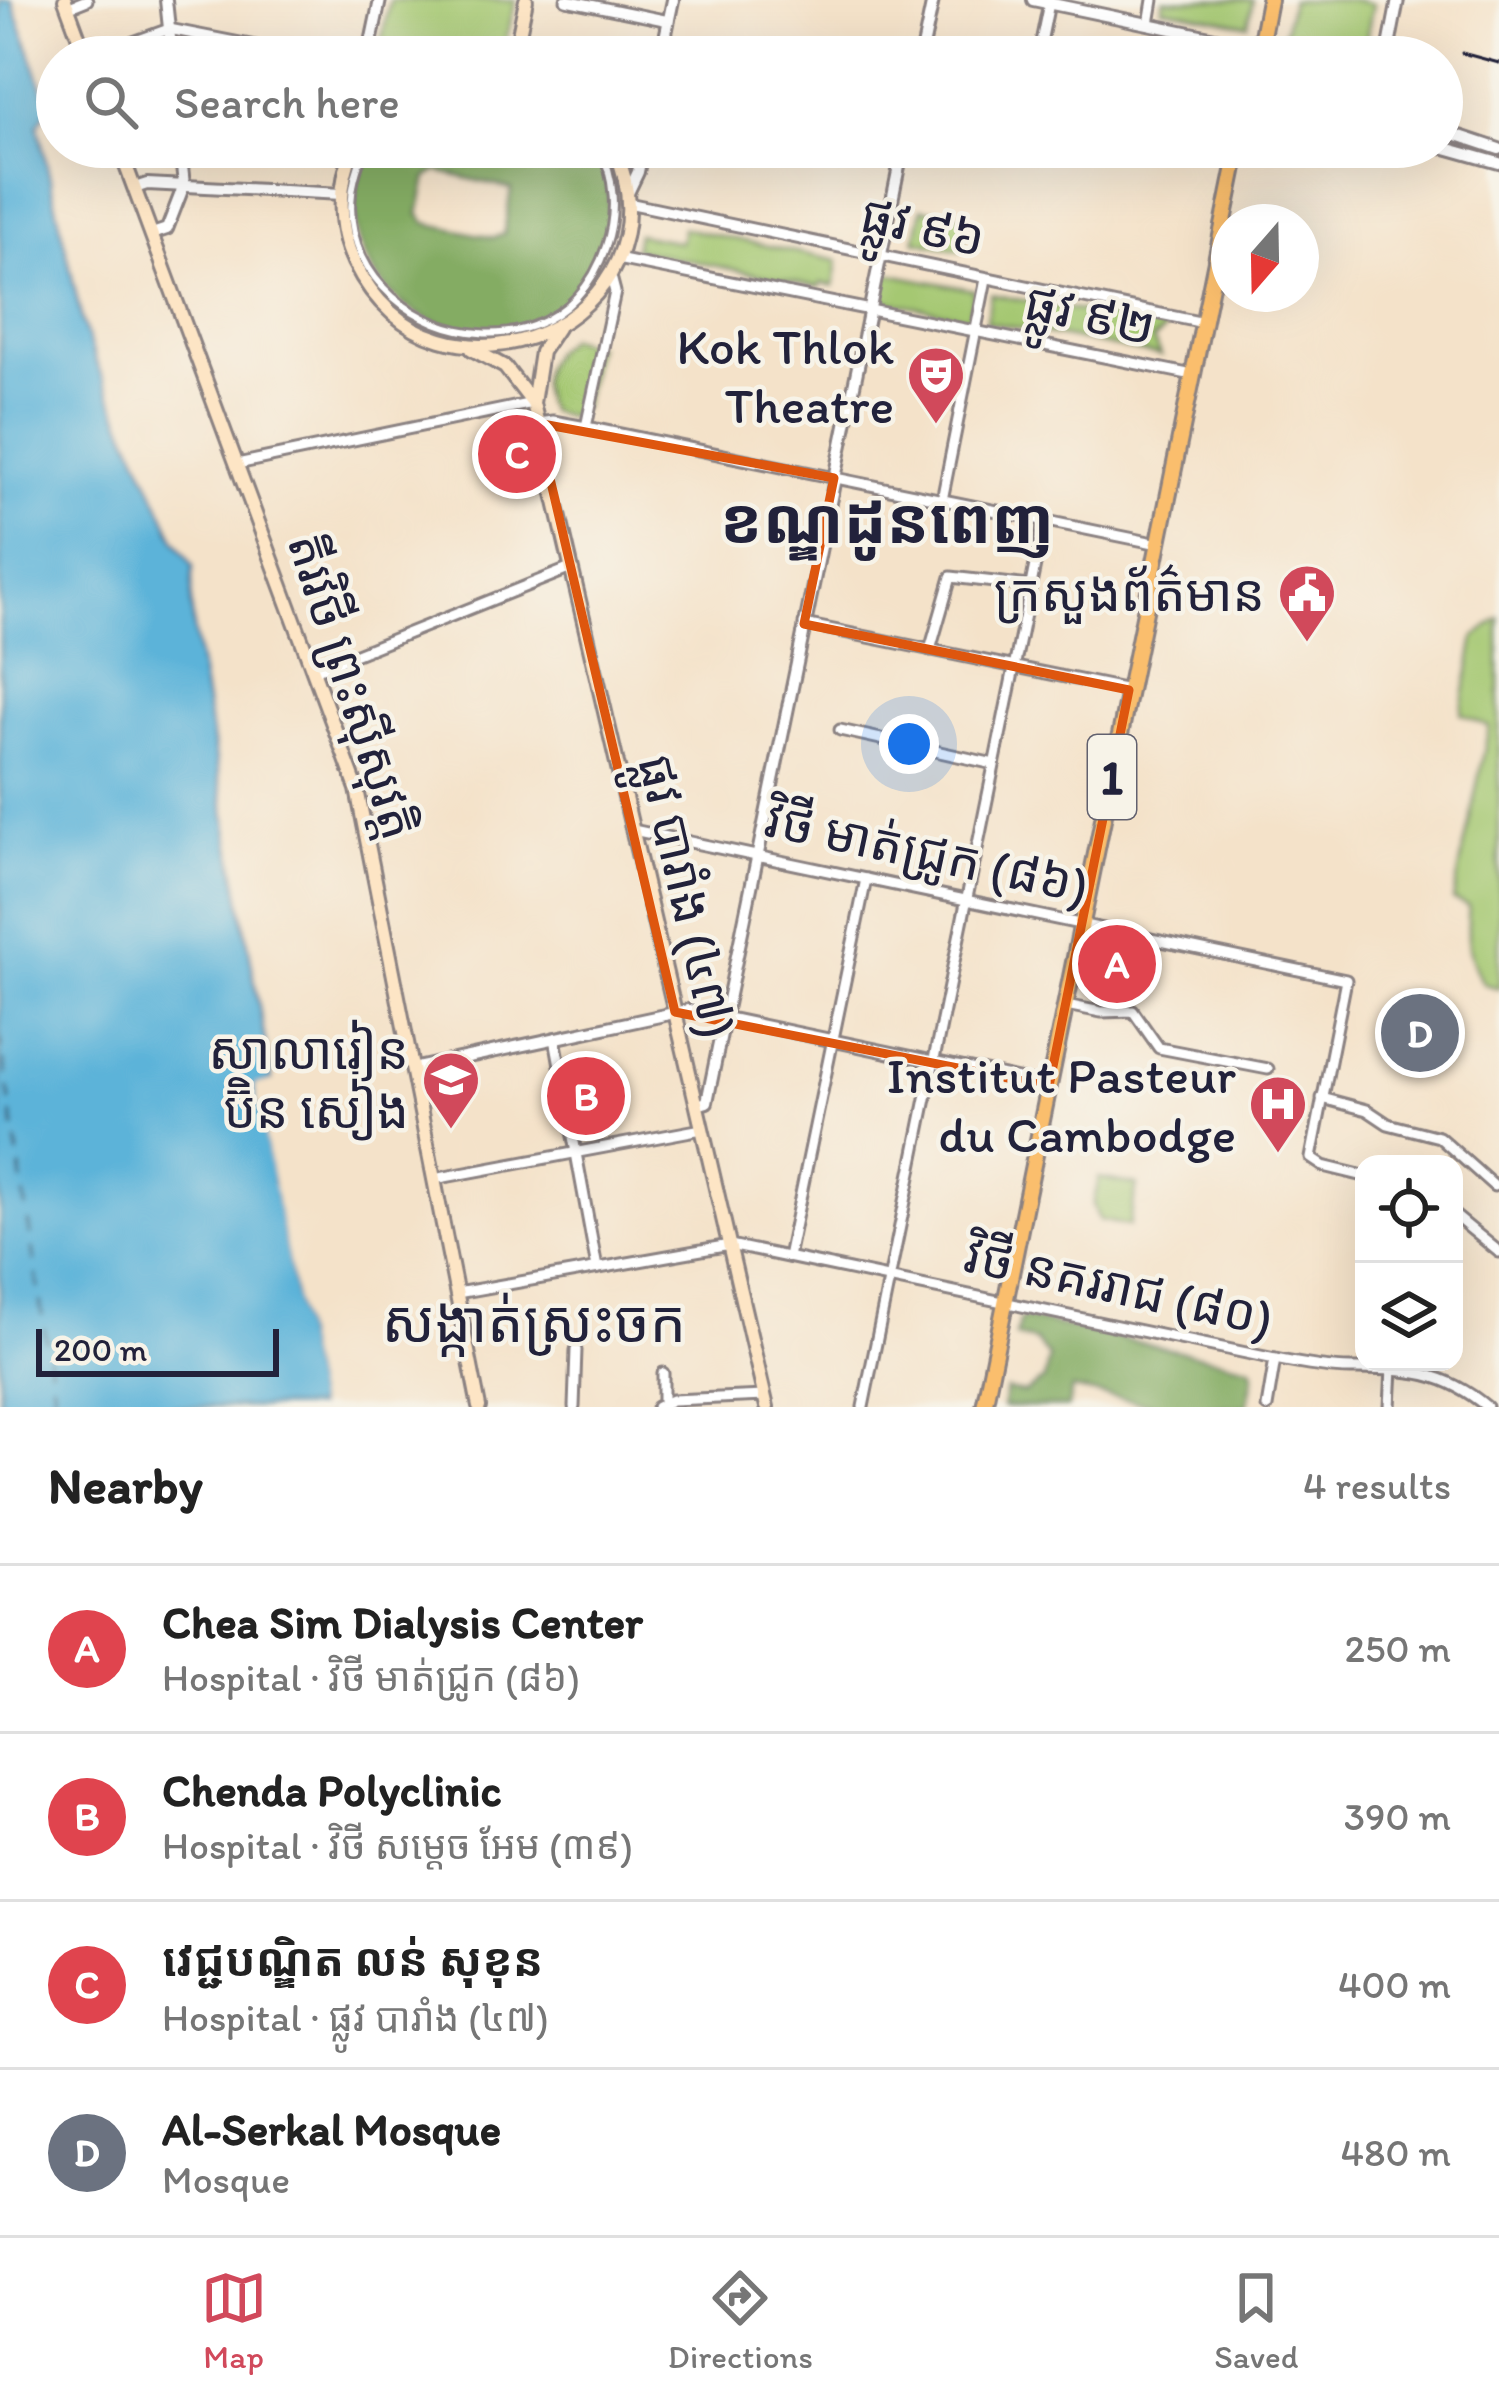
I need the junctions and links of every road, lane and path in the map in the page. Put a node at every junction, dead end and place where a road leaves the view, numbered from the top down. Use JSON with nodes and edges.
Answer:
{"nodes":[{"id":1,"x":87,"y":0,"type":"edge"},
{"id":2,"x":166,"y":0,"type":"edge"},
{"id":3,"x":380,"y":0,"type":"edge"},
{"id":4,"x":526,"y":0,"type":"edge"},
{"id":5,"x":566,"y":0,"type":"edge"},
{"id":6,"x":673,"y":0,"type":"edge"},
{"id":7,"x":933,"y":0,"type":"edge"},
{"id":8,"x":1033,"y":0,"type":"edge"},
{"id":9,"x":1154,"y":0,"type":"edge"},
{"id":10,"x":1269,"y":0,"type":"edge"},
{"id":11,"x":1398,"y":0,"type":"edge"},
{"id":12,"x":1048,"y":3,"type":"junction"},
{"id":13,"x":66,"y":4,"type":"edge"},
{"id":14,"x":669,"y":21,"type":"junction"},
{"id":15,"x":1149,"y":24,"type":"junction"},
{"id":16,"x":169,"y":29,"type":"junction"},
{"id":17,"x":80,"y":36,"type":"edge"},
{"id":18,"x":149,"y":36,"type":"edge"},
{"id":19,"x":170,"y":36,"type":"edge"},
{"id":20,"x":205,"y":36,"type":"edge"},
{"id":21,"x":372,"y":36,"type":"edge"},
{"id":22,"x":519,"y":36,"type":"edge"},
{"id":23,"x":666,"y":36,"type":"edge"},
{"id":24,"x":925,"y":36,"type":"edge"},
{"id":25,"x":1042,"y":36,"type":"edge"},
{"id":26,"x":1196,"y":36,"type":"edge"},
{"id":27,"x":1262,"y":36,"type":"edge"},
{"id":28,"x":1391,"y":36,"type":"edge"},
{"id":29,"x":1463,"y":137,"type":"edge"},
{"id":30,"x":1499,"y":149,"type":"edge"},
{"id":31,"x":1463,"y":153,"type":"edge"},
{"id":32,"x":1499,"y":164,"type":"edge"},
{"id":33,"x":127,"y":168,"type":"edge"},
{"id":34,"x":182,"y":168,"type":"edge"},
{"id":35,"x":349,"y":168,"type":"edge"},
{"id":36,"x":358,"y":168,"type":"edge"},
{"id":37,"x":607,"y":168,"type":"edge"},
{"id":38,"x":619,"y":168,"type":"edge"},
{"id":39,"x":639,"y":168,"type":"edge"},
{"id":40,"x":898,"y":168,"type":"edge"},
{"id":41,"x":1235,"y":168,"type":"edge"},
{"id":42,"x":184,"y":185,"type":"junction"},
{"id":43,"x":135,"y":188,"type":"junction"},
{"id":44,"x":342,"y":194,"type":"junction"},
{"id":45,"x":627,"y":199,"type":"junction"},
{"id":46,"x":152,"y":234,"type":"junction"},
{"id":47,"x":880,"y":257,"type":"junction"},
{"id":48,"x":617,"y":259,"type":"junction"},
{"id":49,"x":610,"y":273,"type":"junction"},
{"id":50,"x":986,"y":279,"type":"junction"},
{"id":51,"x":869,"y":308,"type":"junction"},
{"id":52,"x":1204,"y":323,"type":"junction"},
{"id":53,"x":557,"y":328,"type":"junction"},
{"id":54,"x":976,"y":331,"type":"junction"},
{"id":55,"x":462,"y":346,"type":"junction"},
{"id":56,"x":1193,"y":375,"type":"junction"},
{"id":57,"x":532,"y":403,"type":"junction"},
{"id":58,"x":537,"y":423,"type":"junction"},
{"id":59,"x":586,"y":427,"type":"junction"},
{"id":60,"x":237,"y":464,"type":"junction"},
{"id":61,"x":834,"y":478,"type":"junction"},
{"id":62,"x":942,"y":500,"type":"junction"},
{"id":63,"x":1044,"y":521,"type":"junction"},
{"id":64,"x":1159,"y":544,"type":"junction"},
{"id":65,"x":571,"y":568,"type":"junction"},
{"id":66,"x":1030,"y":586,"type":"junction"},
{"id":67,"x":804,"y":624,"type":"junction"},
{"id":68,"x":930,"y":650,"type":"junction"},
{"id":69,"x":1014,"y":667,"type":"junction"},
{"id":70,"x":314,"y":670,"type":"junction"},
{"id":71,"x":1130,"y":690,"type":"junction"},
{"id":72,"x":840,"y":730,"type":"dead end"},
{"id":73,"x":994,"y":764,"type":"junction"},
{"id":74,"x":632,"y":830,"type":"junction"},
{"id":75,"x":756,"y":856,"type":"junction"},
{"id":76,"x":866,"y":879,"type":"junction"},
{"id":77,"x":966,"y":900,"type":"junction"},
{"id":78,"x":1082,"y":924,"type":"junction"},
{"id":79,"x":1150,"y":939,"type":"junction"},
{"id":80,"x":1141,"y":974,"type":"dead end"},
{"id":81,"x":1066,"y":1005,"type":"junction"},
{"id":82,"x":675,"y":1012,"type":"junction"},
{"id":83,"x":724,"y":1017,"type":"junction"},
{"id":84,"x":555,"y":1038,"type":"junction"},
{"id":85,"x":833,"y":1040,"type":"junction"},
{"id":86,"x":933,"y":1061,"type":"junction"},
{"id":87,"x":412,"y":1069,"type":"junction"},
{"id":88,"x":1268,"y":1069,"type":"dead end"},
{"id":89,"x":1049,"y":1086,"type":"junction"},
{"id":90,"x":1322,"y":1098,"type":"junction"},
{"id":91,"x":697,"y":1105,"type":"junction"},
{"id":92,"x":702,"y":1129,"type":"junction"},
{"id":93,"x":577,"y":1151,"type":"junction"},
{"id":94,"x":1355,"y":1173,"type":"edge"},
{"id":95,"x":434,"y":1179,"type":"junction"},
{"id":96,"x":1494,"y":1186,"type":"dead end"},
{"id":97,"x":1463,"y":1226,"type":"edge"},
{"id":98,"x":730,"y":1245,"type":"junction"},
{"id":99,"x":1499,"y":1252,"type":"edge"},
{"id":100,"x":788,"y":1257,"type":"junction"},
{"id":101,"x":597,"y":1268,"type":"junction"},
{"id":102,"x":890,"y":1279,"type":"junction"},
{"id":103,"x":457,"y":1293,"type":"junction"},
{"id":104,"x":1005,"y":1303,"type":"junction"},
{"id":105,"x":576,"y":1350,"type":"dead end"},
{"id":106,"x":1275,"y":1359,"type":"junction"},
{"id":107,"x":1355,"y":1369,"type":"edge"},
{"id":108,"x":1392,"y":1371,"type":"edge"},
{"id":109,"x":1404,"y":1371,"type":"edge"},
{"id":110,"x":663,"y":1373,"type":"dead end"},
{"id":111,"x":766,"y":1402,"type":"edge"},
{"id":112,"x":660,"y":1404,"type":"edge"},
{"id":113,"x":479,"y":1407,"type":"edge"},
{"id":114,"x":574,"y":1407,"type":"edge"},
{"id":115,"x":863,"y":1407,"type":"edge"},
{"id":116,"x":984,"y":1407,"type":"edge"},
{"id":117,"x":1267,"y":1407,"type":"edge"},
{"id":118,"x":1390,"y":1407,"type":"edge"},
{"id":119,"x":1486,"y":1407,"type":"edge"}],
"edges":[{"from":1,"to":13,"type":"street"},
{"from":2,"to":16,"type":"street"},
{"from":3,"to":21,"type":"street"},
{"from":4,"to":22,"type":"main road"},
{"from":5,"to":14,"type":"street"},
{"from":6,"to":14,"type":"street"},
{"from":7,"to":24,"type":"street"},
{"from":8,"to":12,"type":"street"},
{"from":9,"to":15,"type":"street"},
{"from":10,"to":27,"type":"highway"},
{"from":11,"to":28,"type":"street"},
{"from":12,"to":15,"type":"street"},
{"from":12,"to":25,"type":"street"},
{"from":13,"to":17,"type":"main road"},
{"from":14,"to":23,"type":"street"},
{"from":15,"to":26,"type":"street"},
{"from":16,"to":18,"type":"street"},
{"from":16,"to":19,"type":"street"},
{"from":16,"to":20,"type":"street"},
{"from":29,"to":30,"type":"street"},
{"from":31,"to":32,"type":"street"},
{"from":33,"to":43,"type":"main road","name":"តីរវិថី ព្រះស៊ីសុវត្តិ"},
{"from":34,"to":42,"type":"street"},
{"from":35,"to":44,"type":"main road"},
{"from":36,"to":37,"type":"street"},
{"from":38,"to":45,"type":"main road"},
{"from":39,"to":45,"type":"street"},
{"from":40,"to":47,"type":"street"},
{"from":41,"to":52,"type":"highway","number":"1"},
{"from":42,"to":43,"type":"street"},
{"from":42,"to":44,"type":"street"},
{"from":42,"to":46,"type":"street"},
{"from":43,"to":46,"type":"main road","name":"តីរវិថី ព្រះស៊ីសុវត្តិ"},
{"from":44,"to":55,"type":"main road","name":"ផ្លូវ បារាំង (៤៧)"},
{"from":45,"to":47,"type":"street","name":"ផ្លូវ ៩៦"},
{"from":45,"to":48,"type":"main road"},
{"from":46,"to":60,"type":"main road","name":"តីរវិថី ព្រះស៊ីសុវត្តិ"},
{"from":47,"to":50,"type":"street","name":"ផ្លូវ ៩៦"},
{"from":47,"to":51,"type":"street"},
{"from":48,"to":49,"type":"main road"},
{"from":48,"to":51,"type":"street","name":"ផ្លូវ ៩២"},
{"from":49,"to":53,"type":"main road"},
{"from":49,"to":59,"type":"street"},
{"from":50,"to":52,"type":"street","name":"ផ្លូវ ៩៦"},
{"from":50,"to":54,"type":"street"},
{"from":51,"to":54,"type":"street","name":"ផ្លូវ ៩២"},
{"from":51,"to":61,"type":"street"},
{"from":52,"to":56,"type":"highway","number":"1"},
{"from":53,"to":55,"type":"main road"},
{"from":53,"to":57,"type":"main road","name":"ផ្លូវ បារាំង (៤៧)"},
{"from":54,"to":56,"type":"street","name":"ផ្លូវ ៩២"},
{"from":54,"to":62,"type":"street"},
{"from":55,"to":57,"type":"main road","name":"ផ្លូវ បារាំង (៤៧)"},
{"from":56,"to":64,"type":"highway","number":"1"},
{"from":57,"to":58,"type":"main road","name":"ផ្លូវ បារាំង (៤៧)"},
{"from":57,"to":60,"type":"street"},
{"from":58,"to":59,"type":"street"},
{"from":58,"to":65,"type":"main road","name":"ផ្លូវ បារាំង (៤៧)"},
{"from":59,"to":61,"type":"street"},
{"from":60,"to":70,"type":"main road","name":"តីរវិថី ព្រះស៊ីសុវត្តិ"},
{"from":61,"to":62,"type":"street"},
{"from":61,"to":67,"type":"street"},
{"from":62,"to":63,"type":"street"},
{"from":63,"to":64,"type":"street"},
{"from":63,"to":66,"type":"street"},
{"from":64,"to":71,"type":"highway","number":"1"},
{"from":65,"to":70,"type":"street"},
{"from":65,"to":74,"type":"main road","name":"ផ្លូវ បារាំង (៤៧)"},
{"from":66,"to":68,"type":"street"},
{"from":66,"to":69,"type":"street"},
{"from":67,"to":68,"type":"street"},
{"from":67,"to":75,"type":"street"},
{"from":68,"to":69,"type":"street"},
{"from":69,"to":71,"type":"street"},
{"from":69,"to":73,"type":"street"},
{"from":70,"to":87,"type":"main road","name":"តីរវិថី ព្រះស៊ីសុវត្តិ"},
{"from":71,"to":78,"type":"highway","number":"1"},
{"from":72,"to":73,"type":"street"},
{"from":73,"to":77,"type":"street"},
{"from":74,"to":75,"type":"street","name":"វិថី មាត់ជ្រូក (៨៦)"},
{"from":74,"to":82,"type":"main road","name":"ផ្លូវ បារាំង (៤៧)"},
{"from":75,"to":76,"type":"street","name":"វិថី មាត់ជ្រូក (៨៦)"},
{"from":75,"to":83,"type":"street"},
{"from":76,"to":77,"type":"street","name":"វិថី មាត់ជ្រូក (៨៦)"},
{"from":76,"to":85,"type":"street"},
{"from":77,"to":78,"type":"street","name":"វិថី មាត់ជ្រូក (៨៦)"},
{"from":77,"to":86,"type":"street"},
{"from":78,"to":79,"type":"street","name":"វិថី មាត់ជ្រូក (៨៦)"},
{"from":78,"to":81,"type":"highway","number":"1"},
{"from":79,"to":80,"type":"street"},
{"from":79,"to":90,"type":"street","name":"វិថី មាត់ជ្រូក (៨៦)"},
{"from":81,"to":88,"type":"street"},
{"from":81,"to":89,"type":"highway","number":"1"},
{"from":82,"to":83,"type":"street"},
{"from":82,"to":84,"type":"street"},
{"from":82,"to":91,"type":"main road","name":"ផ្លូវ បារាំង (៤៧)"},
{"from":83,"to":85,"type":"street"},
{"from":83,"to":91,"type":"street"},
{"from":84,"to":87,"type":"street"},
{"from":84,"to":93,"type":"street"},
{"from":85,"to":86,"type":"street"},
{"from":85,"to":100,"type":"street"},
{"from":86,"to":89,"type":"street"},
{"from":86,"to":102,"type":"street"},
{"from":87,"to":95,"type":"main road","name":"តីរវិថី ព្រះស៊ីសុវត្តិ"},
{"from":89,"to":104,"type":"highway","number":"1"},
{"from":90,"to":94,"type":"street"},
{"from":90,"to":96,"type":"street"},
{"from":91,"to":92,"type":"main road","name":"ផ្លូវ បារាំង (៤៧)"},
{"from":92,"to":93,"type":"street"},
{"from":92,"to":98,"type":"main road","name":"ផ្លូវ បារាំង (៤៧)"},
{"from":93,"to":95,"type":"street"},
{"from":93,"to":101,"type":"street"},
{"from":95,"to":103,"type":"main road","name":"តីរវិថី ព្រះស៊ីសុវត្តិ"},
{"from":97,"to":99,"type":"street"},
{"from":98,"to":100,"type":"street","name":"វិថី នគររាជ (៨០)"},
{"from":98,"to":101,"type":"street"},
{"from":98,"to":111,"type":"main road","name":"ផ្លូវ បារាំង (៤៧)"},
{"from":100,"to":102,"type":"street","name":"វិថី នគររាជ (៨០)"},
{"from":101,"to":103,"type":"street"},
{"from":102,"to":104,"type":"street","name":"វិថី នគររាជ (៨០)"},
{"from":102,"to":115,"type":"street"},
{"from":103,"to":113,"type":"main road","name":"តីរវិថី ព្រះស៊ីសុវត្តិ"},
{"from":104,"to":106,"type":"street","name":"វិថី នគររាជ (៨០)"},
{"from":104,"to":116,"type":"highway","number":"1"},
{"from":105,"to":114,"type":"street"},
{"from":106,"to":107,"type":"street","name":"វិថី នគររាជ (៨០)"},
{"from":106,"to":117,"type":"street"},
{"from":108,"to":118,"type":"street"},
{"from":109,"to":119,"type":"street","name":"វិថី នគររាជ (៨០)"},
{"from":110,"to":112,"type":"street"},
{"from":111,"to":112,"type":"street"}]}
